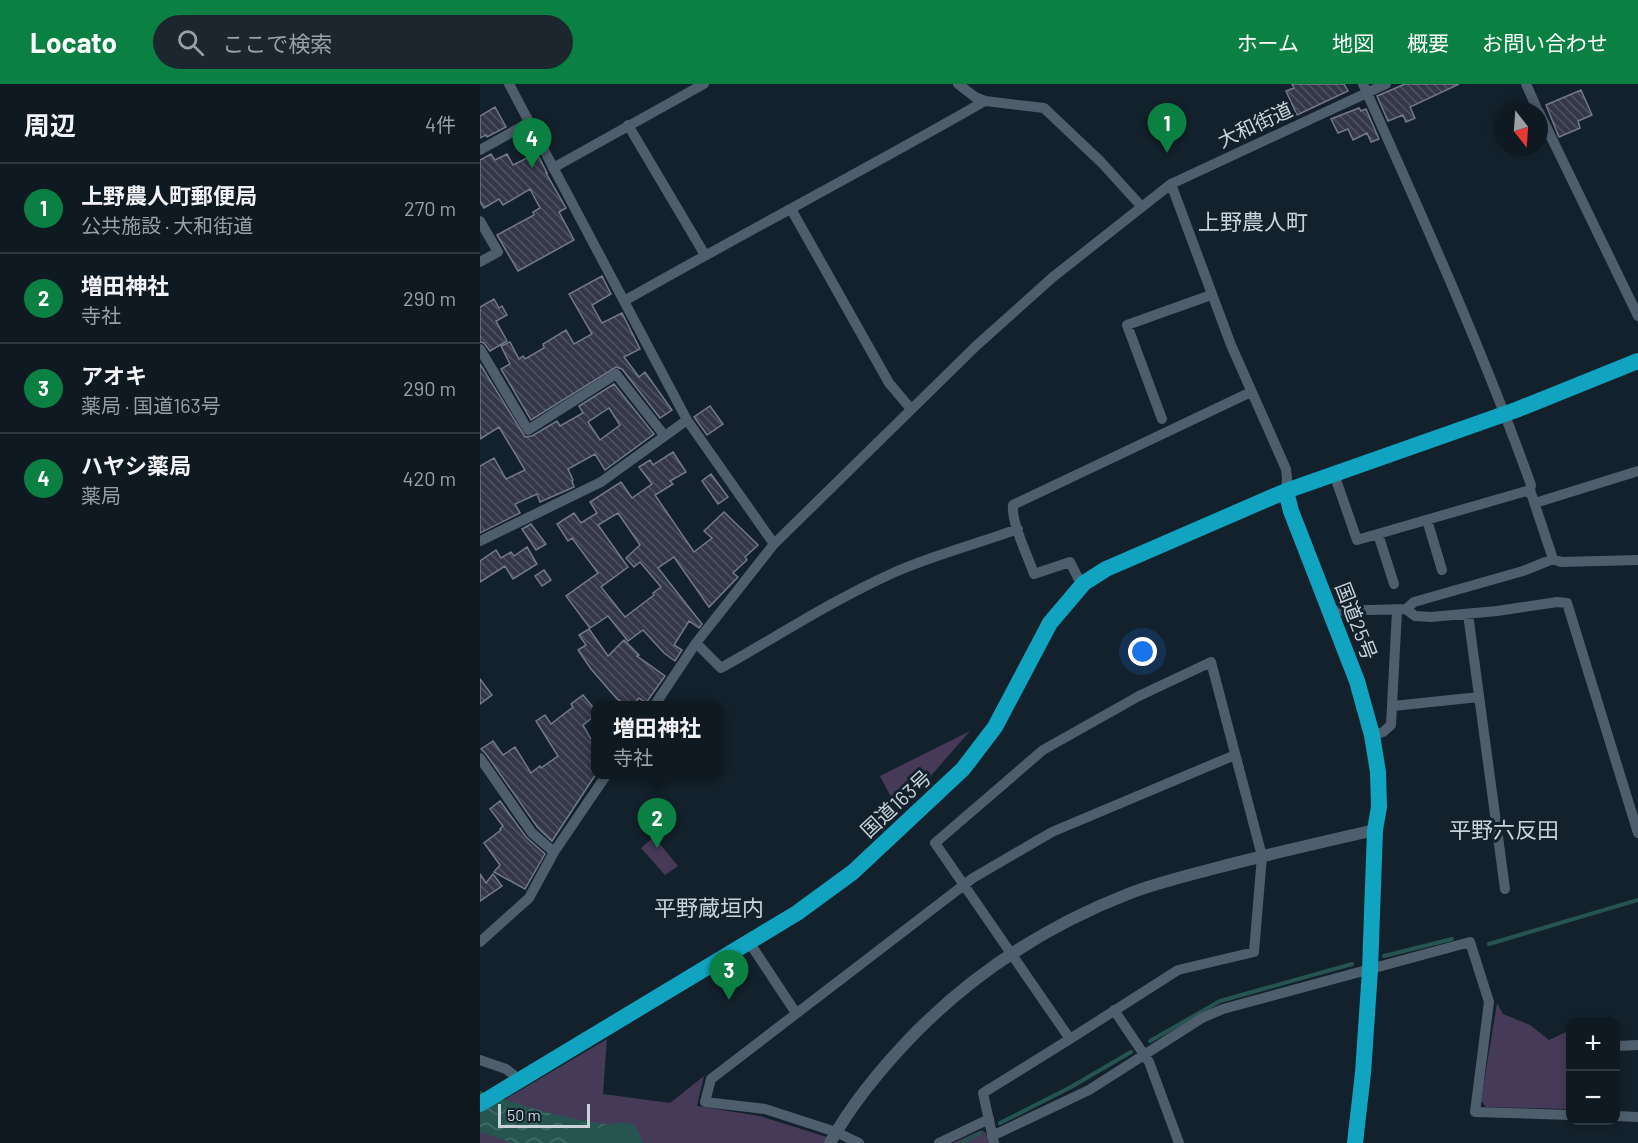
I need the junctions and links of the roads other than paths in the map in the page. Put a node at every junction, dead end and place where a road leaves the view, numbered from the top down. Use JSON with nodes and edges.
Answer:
{"nodes":[{"id":1,"x":509,"y":84,"type":"edge"},
{"id":2,"x":704,"y":84,"type":"edge"},
{"id":3,"x":1386,"y":84,"type":"edge"},
{"id":4,"x":1526,"y":84,"type":"edge"},
{"id":5,"x":963,"y":85,"type":"edge"},
{"id":6,"x":1365,"y":88,"type":"edge"},
{"id":7,"x":985,"y":100,"type":"junction"},
{"id":8,"x":1534,"y":102,"type":"edge"},
{"id":9,"x":530,"y":122,"type":"junction"},
{"id":10,"x":628,"y":126,"type":"junction"},
{"id":11,"x":1548,"y":131,"type":"edge"},
{"id":12,"x":480,"y":150,"type":"edge"},
{"id":13,"x":553,"y":168,"type":"junction"},
{"id":14,"x":1171,"y":184,"type":"junction"},
{"id":15,"x":1141,"y":206,"type":"junction"},
{"id":16,"x":791,"y":209,"type":"junction"},
{"id":17,"x":480,"y":221,"type":"edge"},
{"id":18,"x":705,"y":255,"type":"junction"},
{"id":19,"x":480,"y":262,"type":"edge"},
{"id":20,"x":1211,"y":294,"type":"junction"},
{"id":21,"x":624,"y":301,"type":"junction"},
{"id":22,"x":1638,"y":316,"type":"edge"},
{"id":23,"x":480,"y":349,"type":"edge"},
{"id":24,"x":1638,"y":360,"type":"edge"},
{"id":25,"x":1251,"y":392,"type":"junction"},
{"id":26,"x":911,"y":409,"type":"junction"},
{"id":27,"x":1506,"y":413,"type":"junction"},
{"id":28,"x":1162,"y":419,"type":"dead end"},
{"id":29,"x":687,"y":420,"type":"junction"},
{"id":30,"x":664,"y":435,"type":"junction"},
{"id":31,"x":1638,"y":471,"type":"edge"},
{"id":32,"x":1334,"y":474,"type":"junction"},
{"id":33,"x":1530,"y":490,"type":"junction"},
{"id":34,"x":1286,"y":491,"type":"junction"},
{"id":35,"x":1535,"y":503,"type":"junction"},
{"id":36,"x":1427,"y":520,"type":"junction"},
{"id":37,"x":1018,"y":529,"type":"junction"},
{"id":38,"x":1378,"y":534,"type":"junction"},
{"id":39,"x":480,"y":541,"type":"edge"},
{"id":40,"x":774,"y":544,"type":"junction"},
{"id":41,"x":1553,"y":559,"type":"junction"},
{"id":42,"x":1638,"y":560,"type":"edge"},
{"id":43,"x":1442,"y":570,"type":"dead end"},
{"id":44,"x":1084,"y":583,"type":"junction"},
{"id":45,"x":1394,"y":584,"type":"dead end"},
{"id":46,"x":1402,"y":610,"type":"junction"},
{"id":47,"x":1331,"y":611,"type":"junction"},
{"id":48,"x":1468,"y":614,"type":"junction"},
{"id":49,"x":696,"y":643,"type":"junction"},
{"id":50,"x":1479,"y":697,"type":"junction"},
{"id":51,"x":657,"y":701,"type":"edge"},
{"id":52,"x":1393,"y":706,"type":"junction"},
{"id":53,"x":1372,"y":735,"type":"junction"},
{"id":54,"x":1235,"y":755,"type":"junction"},
{"id":55,"x":480,"y":758,"type":"edge"},
{"id":56,"x":484,"y":773,"type":"edge"},
{"id":57,"x":604,"y":779,"type":"edge"},
{"id":58,"x":1375,"y":830,"type":"junction"},
{"id":59,"x":1638,"y":831,"type":"edge"},
{"id":60,"x":554,"y":852,"type":"junction"},
{"id":61,"x":1262,"y":856,"type":"junction"},
{"id":62,"x":963,"y":886,"type":"junction"},
{"id":63,"x":1505,"y":889,"type":"dead end"},
{"id":64,"x":480,"y":942,"type":"edge"},
{"id":65,"x":749,"y":942,"type":"junction"},
{"id":66,"x":1010,"y":954,"type":"junction"},
{"id":67,"x":1370,"y":970,"type":"junction"},
{"id":68,"x":1114,"y":1010,"type":"junction"},
{"id":69,"x":796,"y":1013,"type":"junction"},
{"id":70,"x":1070,"y":1038,"type":"junction"},
{"id":71,"x":1638,"y":1045,"type":"edge"},
{"id":72,"x":1620,"y":1046,"type":"edge"},
{"id":73,"x":1144,"y":1054,"type":"junction"},
{"id":74,"x":480,"y":1060,"type":"edge"},
{"id":75,"x":518,"y":1081,"type":"junction"},
{"id":76,"x":480,"y":1104,"type":"edge"},
{"id":77,"x":1566,"y":1115,"type":"edge"},
{"id":78,"x":1620,"y":1116,"type":"edge"},
{"id":79,"x":1638,"y":1117,"type":"edge"},
{"id":80,"x":989,"y":1119,"type":"junction"},
{"id":81,"x":832,"y":1139,"type":"edge"},
{"id":82,"x":993,"y":1140,"type":"edge"},
{"id":83,"x":859,"y":1143,"type":"edge"},
{"id":84,"x":939,"y":1143,"type":"edge"},
{"id":85,"x":1179,"y":1143,"type":"edge"},
{"id":86,"x":1355,"y":1143,"type":"edge"}],
"edges":[{"from":1,"to":9,"type":"street"},
{"from":2,"to":10,"type":"street"},
{"from":3,"to":6,"type":"street","name":"大和街道"},
{"from":4,"to":8,"type":"street"},
{"from":5,"to":7,"type":"street"},
{"from":6,"to":14,"type":"street","name":"大和街道"},
{"from":6,"to":27,"type":"street"},
{"from":7,"to":15,"type":"street"},
{"from":7,"to":16,"type":"street"},
{"from":9,"to":12,"type":"street"},
{"from":9,"to":13,"type":"street"},
{"from":10,"to":13,"type":"street"},
{"from":10,"to":18,"type":"street"},
{"from":11,"to":22,"type":"street"},
{"from":13,"to":21,"type":"street"},
{"from":14,"to":15,"type":"street","name":"大和街道"},
{"from":14,"to":20,"type":"street"},
{"from":15,"to":26,"type":"street","name":"大和街道"},
{"from":16,"to":18,"type":"street"},
{"from":16,"to":26,"type":"street"},
{"from":17,"to":19,"type":"street"},
{"from":18,"to":21,"type":"street"},
{"from":20,"to":25,"type":"street"},
{"from":20,"to":28,"type":"street"},
{"from":21,"to":29,"type":"street"},
{"from":23,"to":30,"type":"street"},
{"from":24,"to":27,"type":"highway"},
{"from":25,"to":34,"type":"street"},
{"from":25,"to":37,"type":"street"},
{"from":26,"to":40,"type":"street","name":"大和街道"},
{"from":27,"to":32,"type":"highway"},
{"from":27,"to":33,"type":"street"},
{"from":29,"to":30,"type":"street"},
{"from":29,"to":40,"type":"street"},
{"from":30,"to":39,"type":"street"},
{"from":31,"to":35,"type":"street"},
{"from":32,"to":34,"type":"highway"},
{"from":32,"to":38,"type":"street"},
{"from":33,"to":35,"type":"street"},
{"from":33,"to":36,"type":"street"},
{"from":34,"to":44,"type":"highway","name":"国道163号"},
{"from":34,"to":47,"type":"highway","name":"国道25号"},
{"from":35,"to":41,"type":"street"},
{"from":36,"to":38,"type":"street"},
{"from":36,"to":43,"type":"street"},
{"from":37,"to":44,"type":"street"},
{"from":37,"to":49,"type":"street"},
{"from":38,"to":45,"type":"street"},
{"from":40,"to":49,"type":"street","name":"大和街道"},
{"from":41,"to":42,"type":"street"},
{"from":41,"to":46,"type":"street"},
{"from":44,"to":65,"type":"highway","name":"国道163号"},
{"from":46,"to":47,"type":"street"},
{"from":46,"to":48,"type":"street"},
{"from":46,"to":52,"type":"street"},
{"from":47,"to":53,"type":"highway","name":"国道25号"},
{"from":48,"to":50,"type":"street"},
{"from":48,"to":59,"type":"street"},
{"from":49,"to":51,"type":"street","name":"大和街道"},
{"from":50,"to":52,"type":"street"},
{"from":50,"to":63,"type":"street"},
{"from":52,"to":53,"type":"street"},
{"from":53,"to":58,"type":"highway","name":"国道25号"},
{"from":54,"to":61,"type":"street"},
{"from":54,"to":62,"type":"street"},
{"from":54,"to":62,"type":"street"},
{"from":55,"to":56,"type":"street"},
{"from":56,"to":60,"type":"street"},
{"from":57,"to":60,"type":"street"},
{"from":58,"to":61,"type":"street"},
{"from":58,"to":67,"type":"highway","name":"国道25号"},
{"from":60,"to":64,"type":"street"},
{"from":61,"to":66,"type":"street"},
{"from":61,"to":68,"type":"street"},
{"from":62,"to":66,"type":"street"},
{"from":62,"to":69,"type":"street"},
{"from":65,"to":69,"type":"street"},
{"from":65,"to":75,"type":"highway","name":"国道163号"},
{"from":66,"to":70,"type":"street"},
{"from":66,"to":81,"type":"street"},
{"from":67,"to":73,"type":"street"},
{"from":67,"to":77,"type":"street"},
{"from":67,"to":86,"type":"highway","name":"国道25号"},
{"from":68,"to":70,"type":"street"},
{"from":68,"to":73,"type":"street"},
{"from":69,"to":81,"type":"street"},
{"from":70,"to":80,"type":"street"},
{"from":71,"to":72,"type":"street"},
{"from":73,"to":82,"type":"street"},
{"from":73,"to":85,"type":"street"},
{"from":74,"to":75,"type":"street"},
{"from":75,"to":76,"type":"highway","name":"国道163号"},
{"from":78,"to":79,"type":"street"},
{"from":80,"to":82,"type":"street"},
{"from":80,"to":84,"type":"street"},
{"from":81,"to":83,"type":"street"}]}
